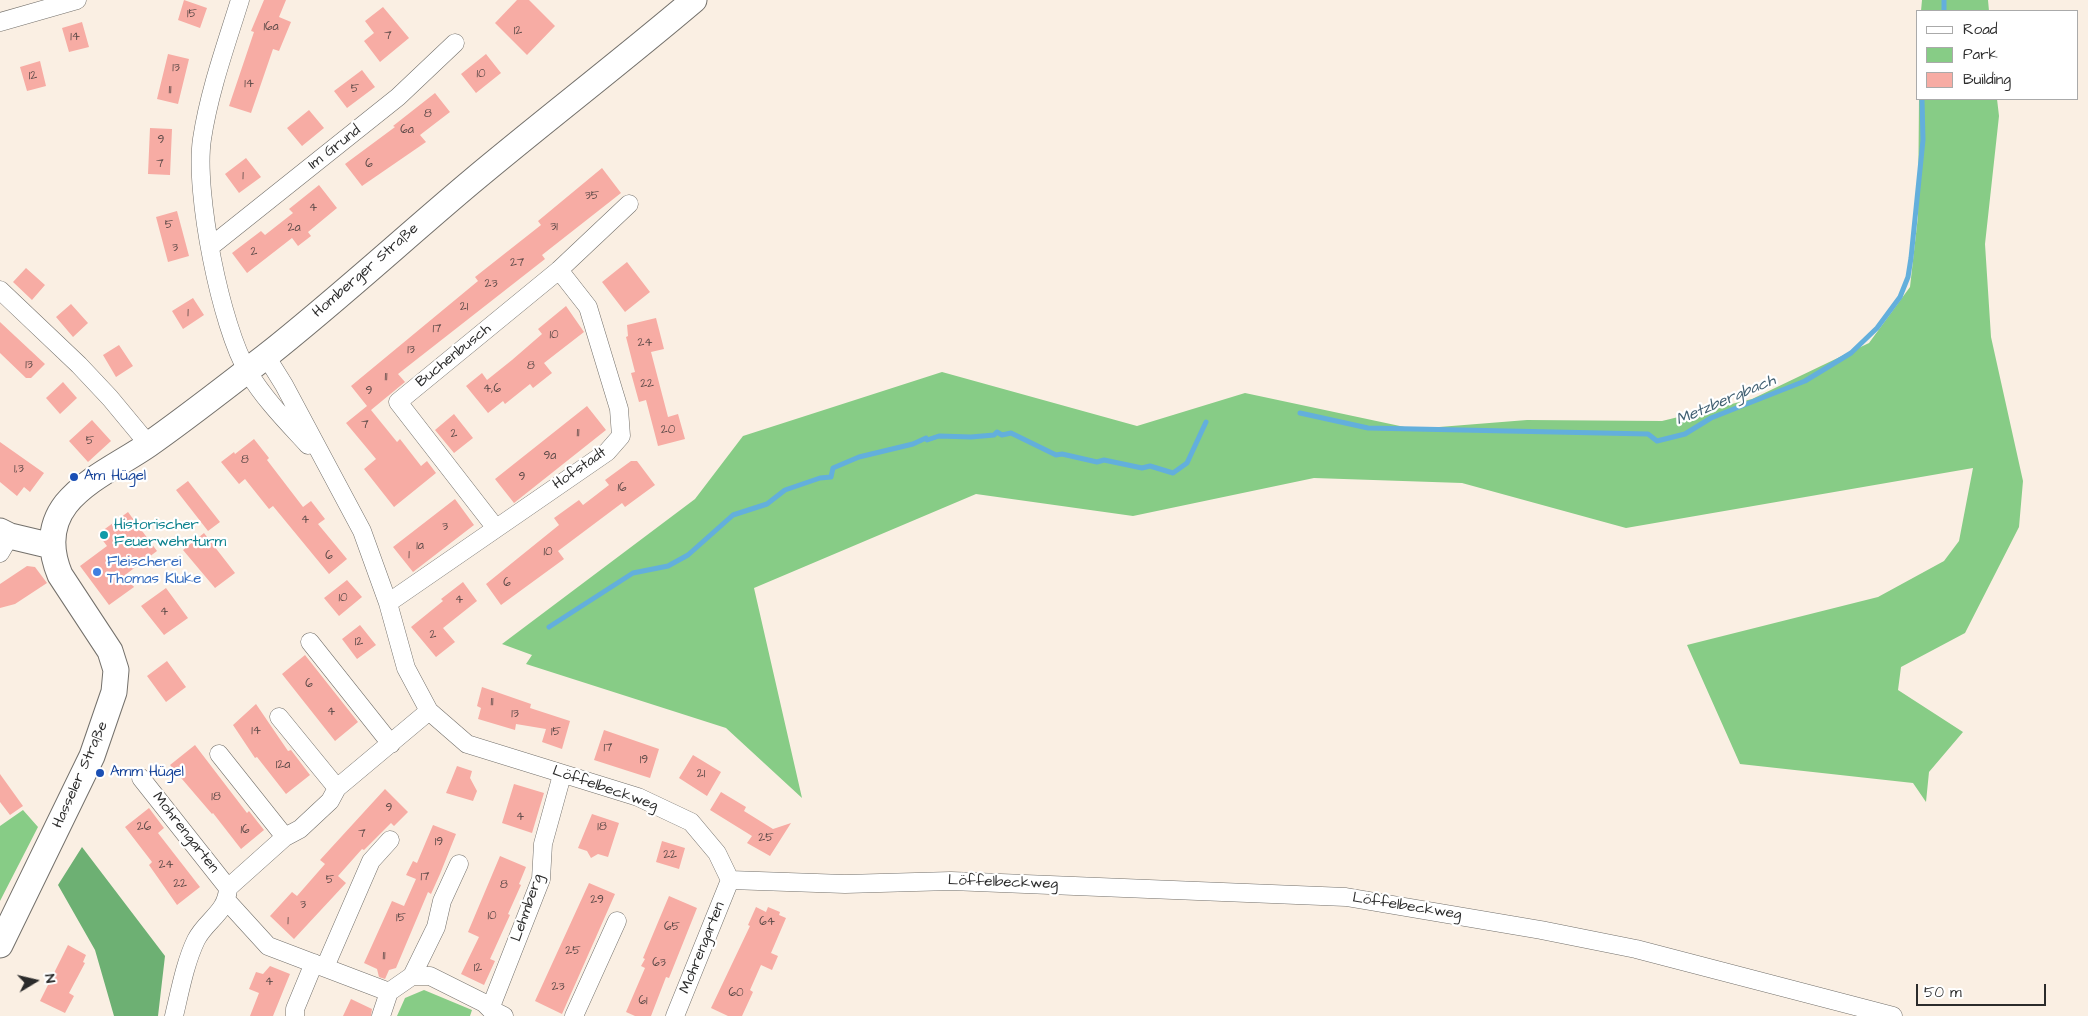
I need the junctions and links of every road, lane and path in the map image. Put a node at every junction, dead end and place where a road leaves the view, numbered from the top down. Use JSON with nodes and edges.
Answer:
{"nodes":[{"id":1,"x":77,"y":0,"type":"edge"},
{"id":2,"x":240,"y":0,"type":"edge"},
{"id":3,"x":694,"y":0,"type":"edge"},
{"id":4,"x":0,"y":22,"type":"edge"},
{"id":5,"x":455,"y":43,"type":"dead end"},
{"id":6,"x":629,"y":204,"type":"dead end"},
{"id":7,"x":210,"y":247,"type":"junction"},
{"id":8,"x":560,"y":270,"type":"junction"},
{"id":9,"x":0,"y":290,"type":"edge"},
{"id":10,"x":256,"y":363,"type":"junction"},
{"id":11,"x":149,"y":445,"type":"junction"},
{"id":12,"x":323,"y":461,"type":"junction"},
{"id":13,"x":495,"y":527,"type":"junction"},
{"id":14,"x":4,"y":542,"type":"edge"},
{"id":15,"x":52,"y":546,"type":"junction"},
{"id":16,"x":388,"y":603,"type":"junction"},
{"id":17,"x":310,"y":642,"type":"dead end"},
{"id":18,"x":429,"y":710,"type":"junction"},
{"id":19,"x":279,"y":717,"type":"dead end"},
{"id":20,"x":391,"y":744,"type":"junction"},
{"id":21,"x":219,"y":754,"type":"dead end"},
{"id":22,"x":562,"y":775,"type":"junction"},
{"id":23,"x":141,"y":778,"type":"dead end"},
{"id":24,"x":337,"y":788,"type":"junction"},
{"id":25,"x":284,"y":837,"type":"junction"},
{"id":26,"x":390,"y":840,"type":"dead end"},
{"id":27,"x":459,"y":864,"type":"dead end"},
{"id":28,"x":730,"y":880,"type":"junction"},
{"id":29,"x":228,"y":895,"type":"junction"},
{"id":30,"x":617,"y":921,"type":"dead end"},
{"id":31,"x":0,"y":945,"type":"edge"},
{"id":32,"x":319,"y":966,"type":"junction"},
{"id":33,"x":412,"y":976,"type":"junction"},
{"id":34,"x":389,"y":992,"type":"junction"},
{"id":35,"x":489,"y":1011,"type":"edge"},
{"id":36,"x":174,"y":1016,"type":"edge"},
{"id":37,"x":296,"y":1016,"type":"edge"},
{"id":38,"x":381,"y":1016,"type":"edge"},
{"id":39,"x":574,"y":1016,"type":"edge"},
{"id":40,"x":675,"y":1016,"type":"edge"},
{"id":41,"x":1893,"y":1016,"type":"edge"}],
"edges":[{"from":1,"to":4,"type":"street"},
{"from":2,"to":7,"type":"street"},
{"from":3,"to":10,"type":"main road","name":"Homberger Straße"},
{"from":5,"to":7,"type":"street","name":"Im Grund"},
{"from":6,"to":8,"type":"street","name":"Buchenbusch"},
{"from":7,"to":10,"type":"street"},
{"from":8,"to":13,"type":"street","name":"Hofstadt"},
{"from":8,"to":13,"type":"street","name":"Buchenbusch"},
{"from":9,"to":11,"type":"street"},
{"from":10,"to":11,"type":"main road","name":"Homberger Straße"},
{"from":10,"to":12,"type":"street","name":"Löffelbeckweg"},
{"from":10,"to":12,"type":"street","name":"Löffelbeckweg"},
{"from":11,"to":15,"type":"main road","name":"Homberger Straße"},
{"from":12,"to":16,"type":"street","name":"Löffelbeckweg"},
{"from":13,"to":16,"type":"street","name":"Hofstadt"},
{"from":14,"to":15,"type":"main road"},
{"from":15,"to":31,"type":"main road","name":"Hasseler Straße"},
{"from":16,"to":18,"type":"street","name":"Löffelbeckweg"},
{"from":17,"to":20,"type":"street"},
{"from":18,"to":20,"type":"street","name":"Mohrengarten"},
{"from":18,"to":22,"type":"street","name":"Löffelbeckweg"},
{"from":19,"to":24,"type":"street"},
{"from":20,"to":24,"type":"street","name":"Mohrengarten"},
{"from":21,"to":25,"type":"street"},
{"from":22,"to":28,"type":"street","name":"Löffelbeckweg"},
{"from":22,"to":35,"type":"street","name":"Lehmberg"},
{"from":23,"to":29,"type":"street","name":"Mohrengarten"},
{"from":24,"to":25,"type":"street","name":"Mohrengarten"},
{"from":25,"to":29,"type":"street","name":"Mohrengarten"},
{"from":26,"to":32,"type":"street"},
{"from":27,"to":33,"type":"street"},
{"from":28,"to":40,"type":"street","name":"Mohrengarten"},
{"from":28,"to":41,"type":"street","name":"Löffelbeckweg"},
{"from":29,"to":32,"type":"street"},
{"from":29,"to":36,"type":"street","name":"Mohrengarten"},
{"from":30,"to":39,"type":"street"},
{"from":32,"to":34,"type":"street"},
{"from":32,"to":37,"type":"street"},
{"from":33,"to":34,"type":"street"},
{"from":33,"to":35,"type":"street"},
{"from":34,"to":38,"type":"street"}]}
